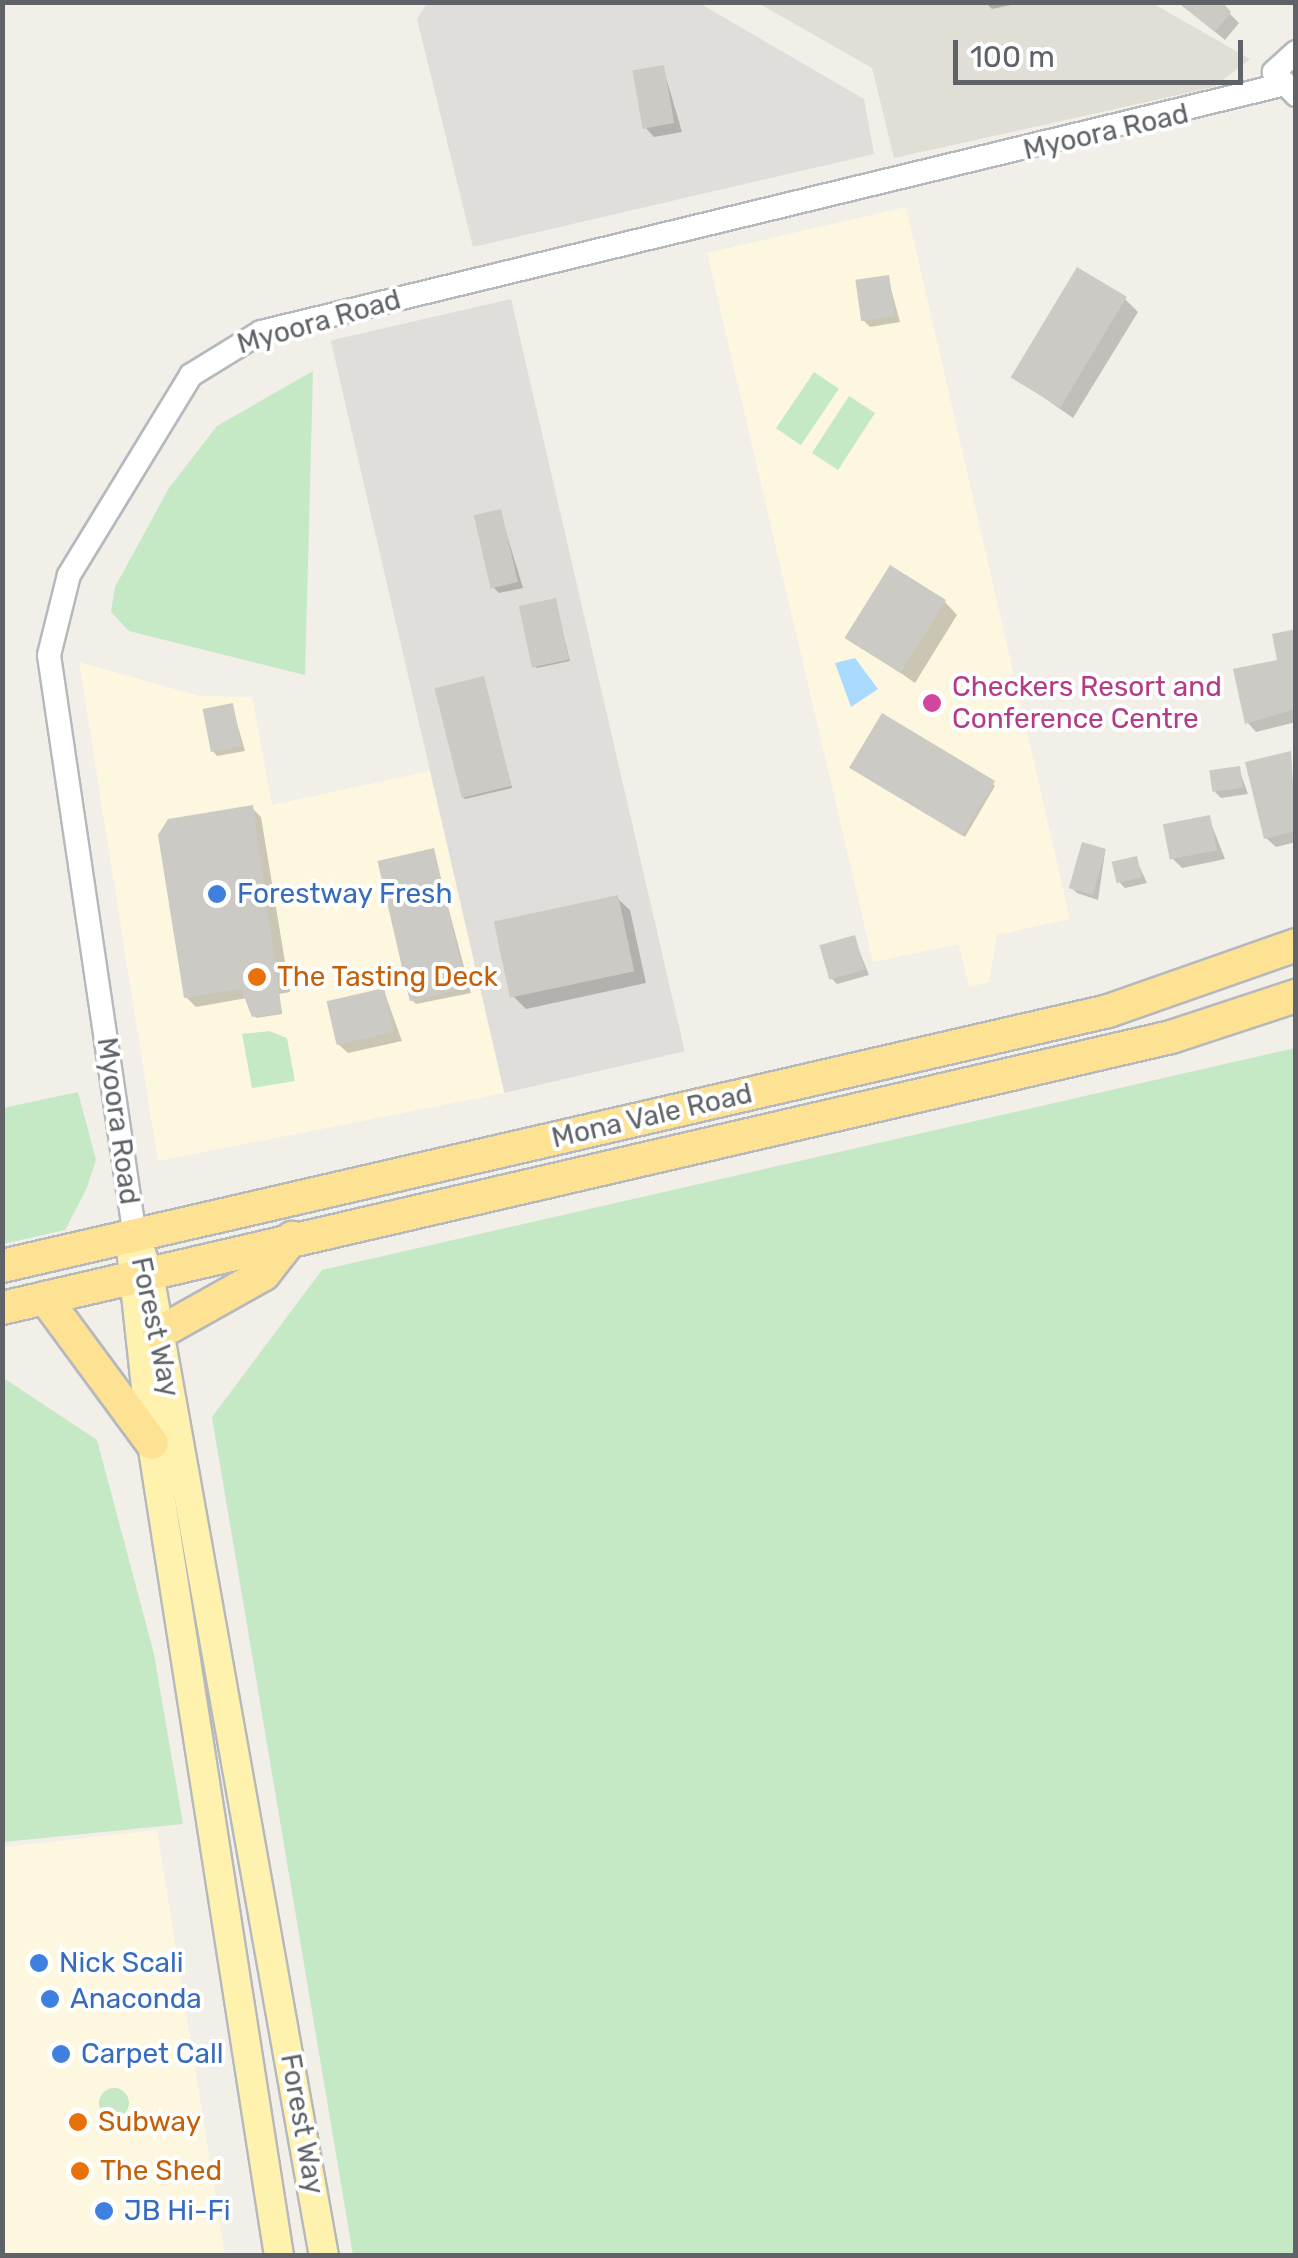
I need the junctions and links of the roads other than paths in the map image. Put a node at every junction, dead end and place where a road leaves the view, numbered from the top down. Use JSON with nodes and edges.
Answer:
{"nodes":[{"id":1,"x":1296,"y":52,"type":"edge"},
{"id":2,"x":1286,"y":90,"type":"edge"},
{"id":3,"x":1296,"y":946,"type":"edge"},
{"id":4,"x":1296,"y":996,"type":"edge"},
{"id":5,"x":136,"y":1237,"type":"junction"},
{"id":6,"x":292,"y":1238,"type":"junction"},
{"id":7,"x":2,"y":1266,"type":"edge"},
{"id":8,"x":139,"y":1276,"type":"junction"},
{"id":9,"x":46,"y":1298,"type":"junction"},
{"id":10,"x":2,"y":1308,"type":"edge"},
{"id":11,"x":160,"y":1333,"type":"junction"},
{"id":12,"x":152,"y":1443,"type":"junction"},
{"id":13,"x":278,"y":2256,"type":"edge"},
{"id":14,"x":324,"y":2256,"type":"edge"}],
"edges":[{"from":1,"to":2,"type":"street"},
{"from":2,"to":5,"type":"street","name":"Myoora Road"},
{"from":3,"to":5,"type":"highway","name":"Mona Vale Road"},
{"from":4,"to":6,"type":"highway","name":"Mona Vale Road"},
{"from":5,"to":7,"type":"highway","name":"Mona Vale Road"},
{"from":5,"to":8,"type":"main road","name":"Forest Way"},
{"from":6,"to":8,"type":"highway","name":"Mona Vale Road"},
{"from":6,"to":11,"type":"highway"},
{"from":8,"to":9,"type":"highway","name":"Mona Vale Road"},
{"from":8,"to":11,"type":"main road","name":"Forest Way"},
{"from":8,"to":12,"type":"main road","name":"Forest Way"},
{"from":9,"to":10,"type":"highway","name":"Mona Vale Road"},
{"from":9,"to":12,"type":"highway"},
{"from":11,"to":14,"type":"main road","name":"Forest Way"},
{"from":12,"to":13,"type":"main road","name":"Forest Way"}]}
